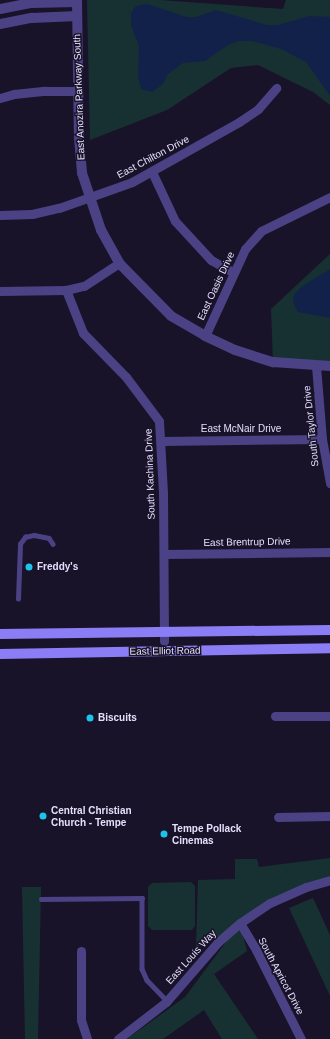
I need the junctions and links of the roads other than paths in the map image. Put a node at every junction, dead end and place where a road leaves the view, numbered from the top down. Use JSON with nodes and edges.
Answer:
{"nodes":[{"id":1,"x":77,"y":1,"type":"edge"},
{"id":2,"x":0,"y":9,"type":"edge"},
{"id":3,"x":77,"y":16,"type":"junction"},
{"id":4,"x":0,"y":24,"type":"edge"},
{"id":5,"x":276,"y":88,"type":"dead end"},
{"id":6,"x":78,"y":91,"type":"junction"},
{"id":7,"x":0,"y":98,"type":"edge"},
{"id":8,"x":152,"y":172,"type":"junction"},
{"id":9,"x":330,"y":196,"type":"edge"},
{"id":10,"x":89,"y":198,"type":"junction"},
{"id":11,"x":0,"y":215,"type":"edge"},
{"id":12,"x":119,"y":263,"type":"junction"},
{"id":13,"x":233,"y":272,"type":"junction"},
{"id":14,"x":66,"y":290,"type":"junction"},
{"id":15,"x":0,"y":291,"type":"edge"},
{"id":16,"x":205,"y":336,"type":"junction"},
{"id":17,"x":316,"y":366,"type":"junction"},
{"id":18,"x":330,"y":366,"type":"edge"},
{"id":19,"x":322,"y":440,"type":"junction"},
{"id":20,"x":161,"y":441,"type":"junction"},
{"id":21,"x":330,"y":483,"type":"edge"},
{"id":22,"x":53,"y":544,"type":"dead end"},
{"id":23,"x":330,"y":552,"type":"edge"},
{"id":24,"x":164,"y":554,"type":"junction"},
{"id":25,"x":18,"y":599,"type":"dead end"},
{"id":26,"x":330,"y":630,"type":"edge"},
{"id":27,"x":0,"y":634,"type":"edge"},
{"id":28,"x":165,"y":637,"type":"junction"},
{"id":29,"x":330,"y":648,"type":"edge"},
{"id":30,"x":0,"y":654,"type":"edge"},
{"id":31,"x":275,"y":716,"type":"dead end"},
{"id":32,"x":330,"y":716,"type":"edge"},
{"id":33,"x":330,"y":816,"type":"edge"},
{"id":34,"x":278,"y":817,"type":"dead end"},
{"id":35,"x":330,"y":880,"type":"edge"},
{"id":36,"x":41,"y":898,"type":"dead end"},
{"id":37,"x":240,"y":923,"type":"junction"},
{"id":38,"x":81,"y":951,"type":"dead end"},
{"id":39,"x":167,"y":1001,"type":"junction"},
{"id":40,"x":87,"y":1039,"type":"edge"},
{"id":41,"x":118,"y":1039,"type":"edge"},
{"id":42,"x":301,"y":1039,"type":"edge"}],
"edges":[{"from":1,"to":2,"type":"street"},
{"from":1,"to":3,"type":"street","name":"East Anozira Parkway South"},
{"from":3,"to":4,"type":"street"},
{"from":3,"to":6,"type":"street","name":"East Anozira Parkway South"},
{"from":5,"to":8,"type":"street","name":"East Chilton Drive"},
{"from":6,"to":7,"type":"street"},
{"from":6,"to":10,"type":"street","name":"East Anozira Parkway South"},
{"from":8,"to":10,"type":"street","name":"East Chilton Drive"},
{"from":8,"to":13,"type":"street"},
{"from":9,"to":13,"type":"street","name":"East Oasis Drive"},
{"from":10,"to":11,"type":"street","name":"East Chilton Drive"},
{"from":10,"to":12,"type":"street","name":"East Anozira Parkway South"},
{"from":12,"to":14,"type":"street"},
{"from":12,"to":16,"type":"street","name":"East Anozira Parkway South"},
{"from":13,"to":16,"type":"street","name":"East Oasis Drive"},
{"from":14,"to":15,"type":"street"},
{"from":14,"to":20,"type":"street","name":"South Kachina Drive"},
{"from":16,"to":17,"type":"street","name":"East Anozira Parkway South"},
{"from":17,"to":18,"type":"street","name":"East Anozira Parkway South"},
{"from":17,"to":19,"type":"street","name":"South Taylor Drive"},
{"from":19,"to":20,"type":"street","name":"East McNair Drive"},
{"from":19,"to":21,"type":"street","name":"South Taylor Drive"},
{"from":20,"to":24,"type":"street","name":"South Kachina Drive"},
{"from":22,"to":25,"type":"lane"},
{"from":23,"to":24,"type":"street","name":"East Brentrup Drive"},
{"from":24,"to":28,"type":"street","name":"South Kachina Drive"},
{"from":26,"to":28,"type":"main road","name":"East Elliot Road"},
{"from":27,"to":28,"type":"main road","name":"East Elliot Road"},
{"from":29,"to":30,"type":"main road","name":"East Elliot Road"},
{"from":31,"to":32,"type":"street"},
{"from":33,"to":34,"type":"street"},
{"from":35,"to":37,"type":"street","name":"East Louis Way"},
{"from":36,"to":39,"type":"lane"},
{"from":37,"to":39,"type":"street","name":"East Louis Way"},
{"from":37,"to":42,"type":"street","name":"South Apricot Drive"},
{"from":38,"to":40,"type":"street"},
{"from":39,"to":41,"type":"street","name":"East Louis Way"}]}
